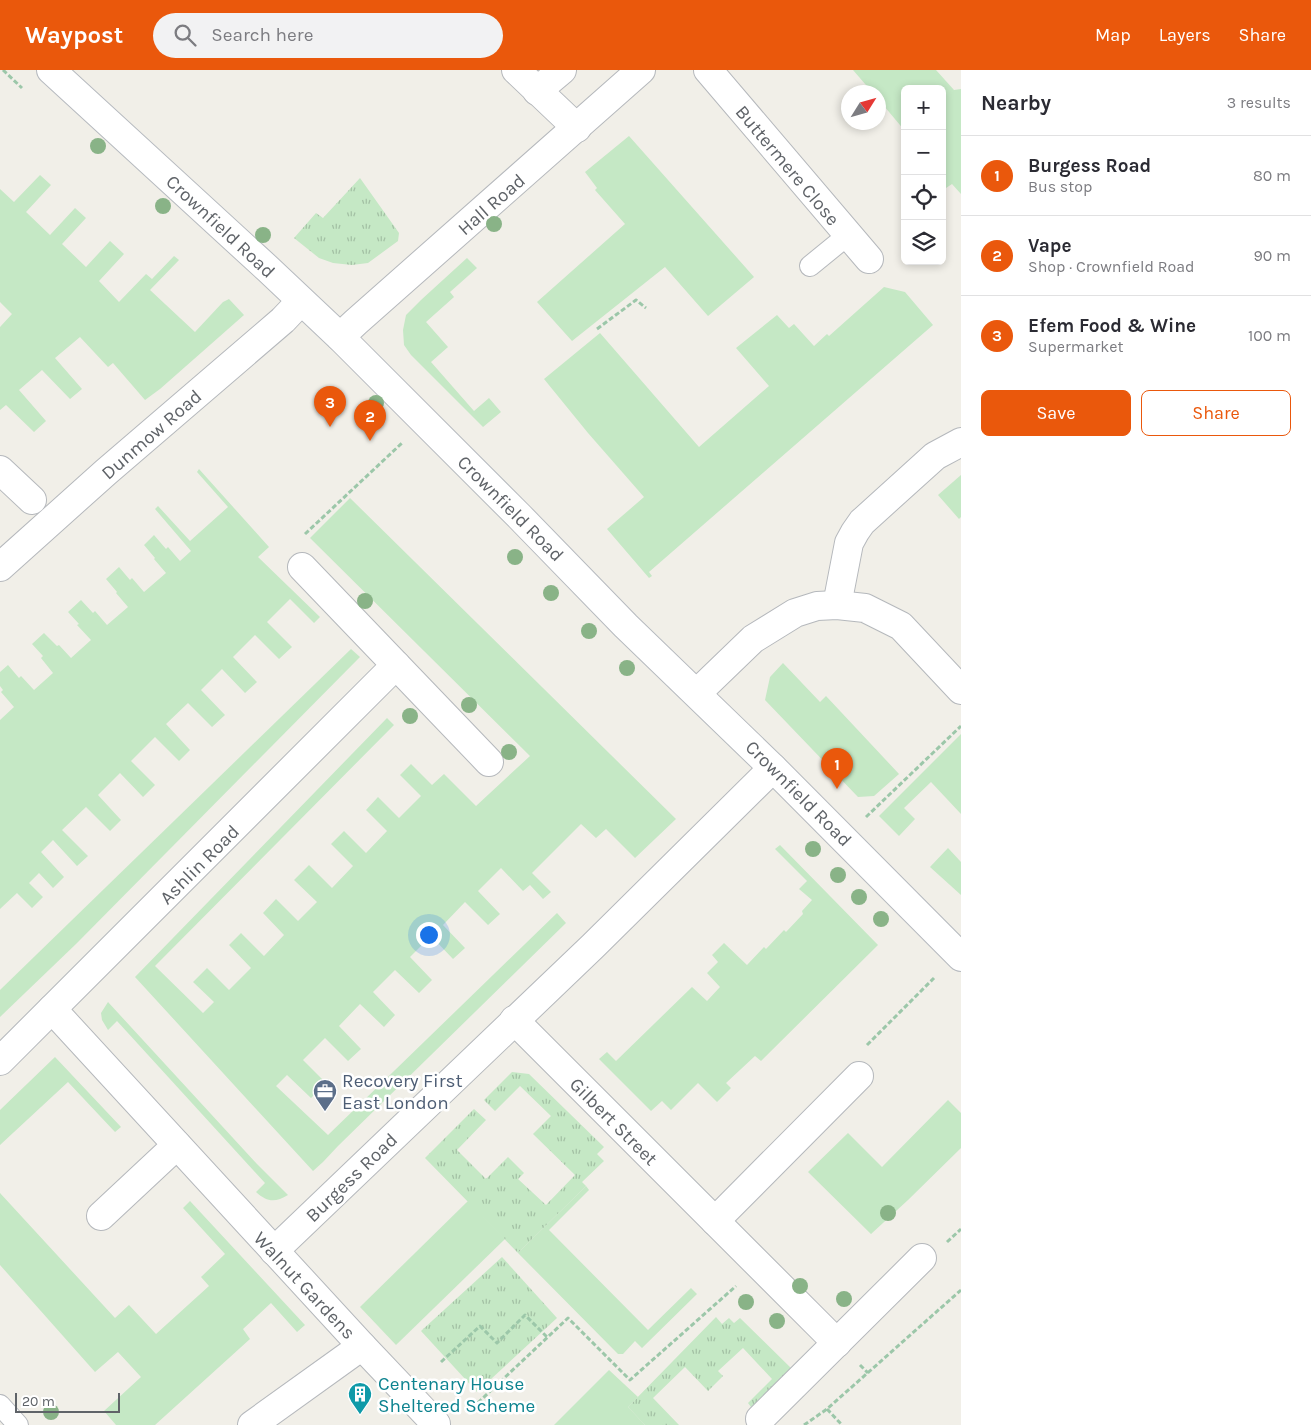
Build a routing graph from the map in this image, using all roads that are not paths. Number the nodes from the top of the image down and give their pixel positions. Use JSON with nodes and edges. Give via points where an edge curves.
{"nodes":[{"id":1,"x":51,"y":70,"type":"edge"},
{"id":2,"x":516,"y":70,"type":"edge"},
{"id":3,"x":562,"y":70,"type":"edge"},
{"id":4,"x":641,"y":70,"type":"edge"},
{"id":5,"x":708,"y":70,"type":"edge"},
{"id":6,"x":537,"y":91,"type":"junction"},
{"id":7,"x":577,"y":128,"type":"junction"},
{"id":8,"x":848,"y":235,"type":"junction"},
{"id":9,"x":869,"y":259,"type":"dead end"},
{"id":10,"x":810,"y":266,"type":"dead end"},
{"id":11,"x":301,"y":301,"type":"junction"},
{"id":12,"x":340,"y":338,"type":"junction"},
{"id":13,"x":961,"y":442,"type":"edge"},
{"id":14,"x":0,"y":470,"type":"edge"},
{"id":15,"x":32,"y":500,"type":"dead end"},
{"id":16,"x":302,"y":566,"type":"dead end"},
{"id":17,"x":0,"y":567,"type":"edge"},
{"id":18,"x":837,"y":605,"type":"junction"},
{"id":19,"x":396,"y":665,"type":"junction"},
{"id":20,"x":961,"y":690,"type":"edge"},
{"id":21,"x":697,"y":693,"type":"junction"},
{"id":22,"x":490,"y":762,"type":"dead end"},
{"id":23,"x":774,"y":768,"type":"junction"},
{"id":24,"x":961,"y":957,"type":"edge"},
{"id":25,"x":52,"y":1009,"type":"junction"},
{"id":26,"x":514,"y":1020,"type":"junction"},
{"id":27,"x":0,"y":1061,"type":"edge"},
{"id":28,"x":859,"y":1076,"type":"road end"},
{"id":29,"x":177,"y":1145,"type":"junction"},
{"id":30,"x":102,"y":1216,"type":"dead end"},
{"id":31,"x":715,"y":1221,"type":"junction"},
{"id":32,"x":274,"y":1251,"type":"junction"},
{"id":33,"x":922,"y":1258,"type":"dead end"},
{"id":34,"x":837,"y":1343,"type":"junction"},
{"id":35,"x":362,"y":1346,"type":"junction"},
{"id":36,"x":0,"y":1405,"type":"edge"},
{"id":37,"x":760,"y":1419,"type":"dead end"},
{"id":38,"x":436,"y":1424,"type":"dead end"},
{"id":39,"x":18,"y":1425,"type":"edge"},
{"id":40,"x":252,"y":1425,"type":"edge"}],
"edges":[{"from":1,"to":11,"type":"street","name":"Crownfield Road"},
{"from":2,"to":6,"type":"street"},
{"from":3,"to":6,"type":"street"},
{"from":4,"to":7,"type":"street","name":"Hall Road"},
{"from":5,"to":8,"type":"street","name":"Buttermere Close"},
{"from":6,"to":7,"type":"street"},
{"from":7,"to":12,"type":"street","name":"Hall Road"},
{"from":8,"to":9,"type":"street","name":"Buttermere Close"},
{"from":8,"to":10,"type":"lane"},
{"from":11,"to":12,"type":"street","name":"Crownfield Road"},
{"from":11,"to":17,"type":"street","name":"Dunmow Road"},
{"from":12,"to":21,"type":"street","name":"Crownfield Road","via":[[626,626]]},
{"from":13,"to":18,"type":"street","via":[[935,456],[862,522],[849,543]]},
{"from":14,"to":15,"type":"street"},
{"from":16,"to":19,"type":"street"},
{"from":18,"to":20,"type":"street","via":[[865,608],[901,626]]},
{"from":18,"to":21,"type":"street","via":[[817,606],[795,613],[753,639]]},
{"from":19,"to":22,"type":"street"},
{"from":19,"to":25,"type":"street","name":"Ashlin Road"},
{"from":21,"to":23,"type":"street","name":"Crownfield Road"},
{"from":23,"to":24,"type":"street","name":"Crownfield Road"},
{"from":23,"to":26,"type":"street","name":"Burgess Road"},
{"from":25,"to":27,"type":"street","name":"Ashlin Road"},
{"from":25,"to":29,"type":"street","name":"Walnut Gardens"},
{"from":26,"to":31,"type":"street","name":"Gilbert Street"},
{"from":26,"to":32,"type":"street","name":"Burgess Road"},
{"from":28,"to":31,"type":"street"},
{"from":29,"to":30,"type":"street"},
{"from":29,"to":32,"type":"street","name":"Walnut Gardens"},
{"from":31,"to":34,"type":"street","name":"Gilbert Street"},
{"from":32,"to":35,"type":"street","name":"Walnut Gardens"},
{"from":33,"to":34,"type":"street"},
{"from":34,"to":37,"type":"street"},
{"from":35,"to":38,"type":"street","name":"Walnut Gardens"},
{"from":35,"to":40,"type":"street"},
{"from":36,"to":39,"type":"lane"}]}
